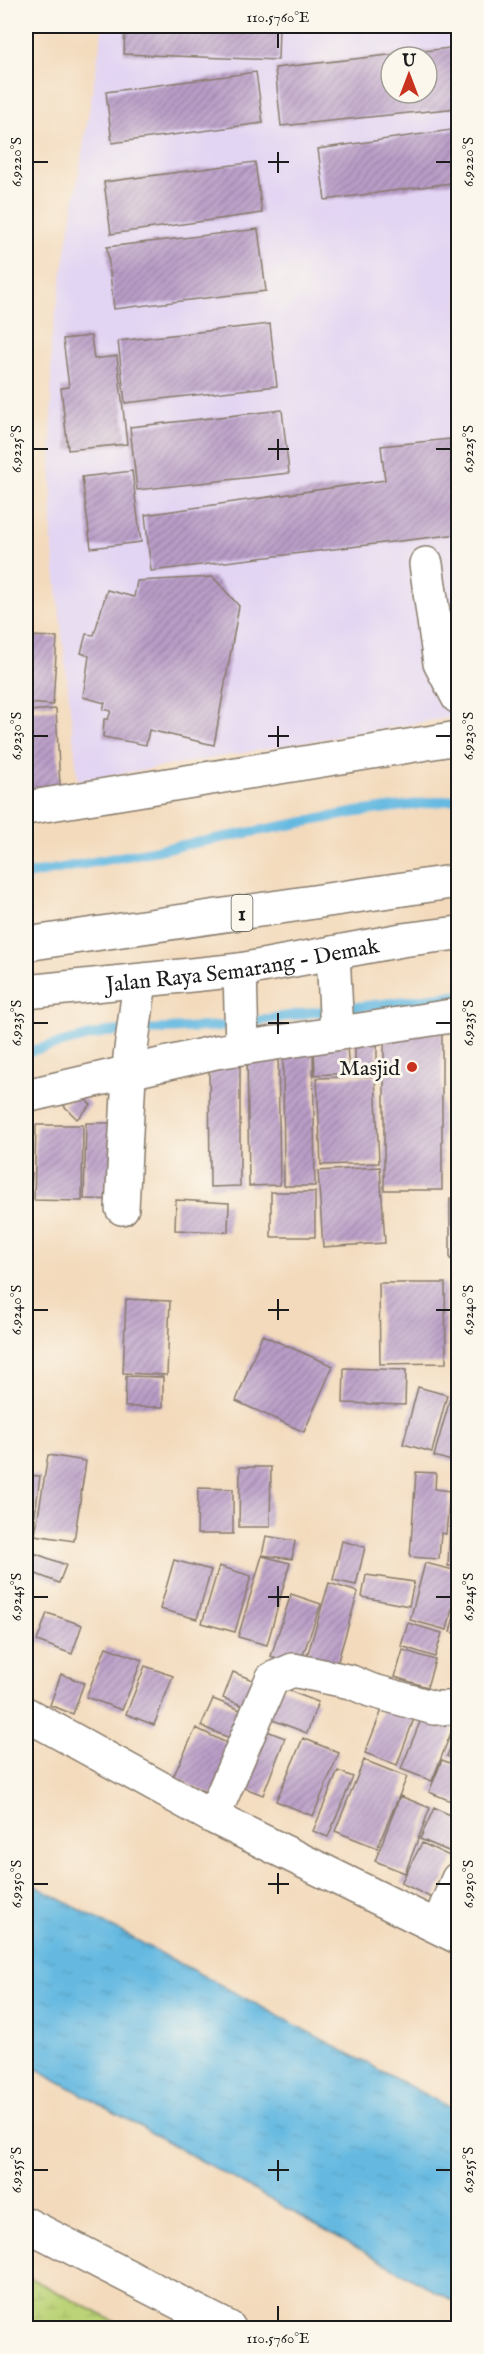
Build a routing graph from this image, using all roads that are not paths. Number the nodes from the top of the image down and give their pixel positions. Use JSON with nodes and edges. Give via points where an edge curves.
{"nodes":[{"id":1,"x":426,"y":564,"type":"dead end"},
{"id":2,"x":459,"y":697,"type":"edge"},
{"id":3,"x":459,"y":738,"type":"edge"},
{"id":4,"x":26,"y":808,"type":"edge"},
{"id":5,"x":459,"y":881,"type":"edge"},
{"id":6,"x":459,"y":933,"type":"edge"},
{"id":7,"x":26,"y":945,"type":"edge"},
{"id":8,"x":333,"y":953,"type":"junction"},
{"id":9,"x":240,"y":970,"type":"junction"},
{"id":10,"x":140,"y":981,"type":"junction"},
{"id":11,"x":26,"y":992,"type":"edge"},
{"id":12,"x":336,"y":1016,"type":"junction"},
{"id":13,"x":459,"y":1016,"type":"edge"},
{"id":14,"x":242,"y":1031,"type":"junction"},
{"id":15,"x":129,"y":1064,"type":"junction"},
{"id":16,"x":26,"y":1096,"type":"edge"},
{"id":17,"x":122,"y":1208,"type":"dead end"},
{"id":18,"x":459,"y":1708,"type":"edge"},
{"id":19,"x":26,"y":1714,"type":"edge"},
{"id":20,"x":213,"y":1817,"type":"junction"},
{"id":21,"x":459,"y":1879,"type":"edge"},
{"id":22,"x":448,"y":1931,"type":"edge"},
{"id":23,"x":26,"y":2224,"type":"edge"},
{"id":24,"x":229,"y":2328,"type":"edge"}],
"edges":[{"from":1,"to":2,"type":"main road","via":[[440,663]]},
{"from":3,"to":4,"type":"main road"},
{"from":5,"to":7,"type":"main road","number":"1"},
{"from":6,"to":8,"type":"main road","name":"Jalan Raya Semarang - Demak"},
{"from":8,"to":9,"type":"main road","name":"Jalan Raya Semarang - Demak"},
{"from":8,"to":12,"type":"main road"},
{"from":9,"to":10,"type":"main road","name":"Jalan Raya Semarang - Demak"},
{"from":9,"to":14,"type":"main road"},
{"from":10,"to":11,"type":"main road","name":"Jalan Raya Semarang - Demak"},
{"from":10,"to":15,"type":"main road"},
{"from":12,"to":13,"type":"main road"},
{"from":12,"to":14,"type":"main road"},
{"from":14,"to":15,"type":"main road"},
{"from":15,"to":16,"type":"main road"},
{"from":15,"to":17,"type":"main road"},
{"from":18,"to":20,"type":"main road","via":[[434,1708],[351,1682],[292,1670],[272,1679]]},
{"from":19,"to":20,"type":"main road"},
{"from":20,"to":22,"type":"main road"},
{"from":21,"to":22,"type":"main road"},
{"from":23,"to":24,"type":"main road"}]}
